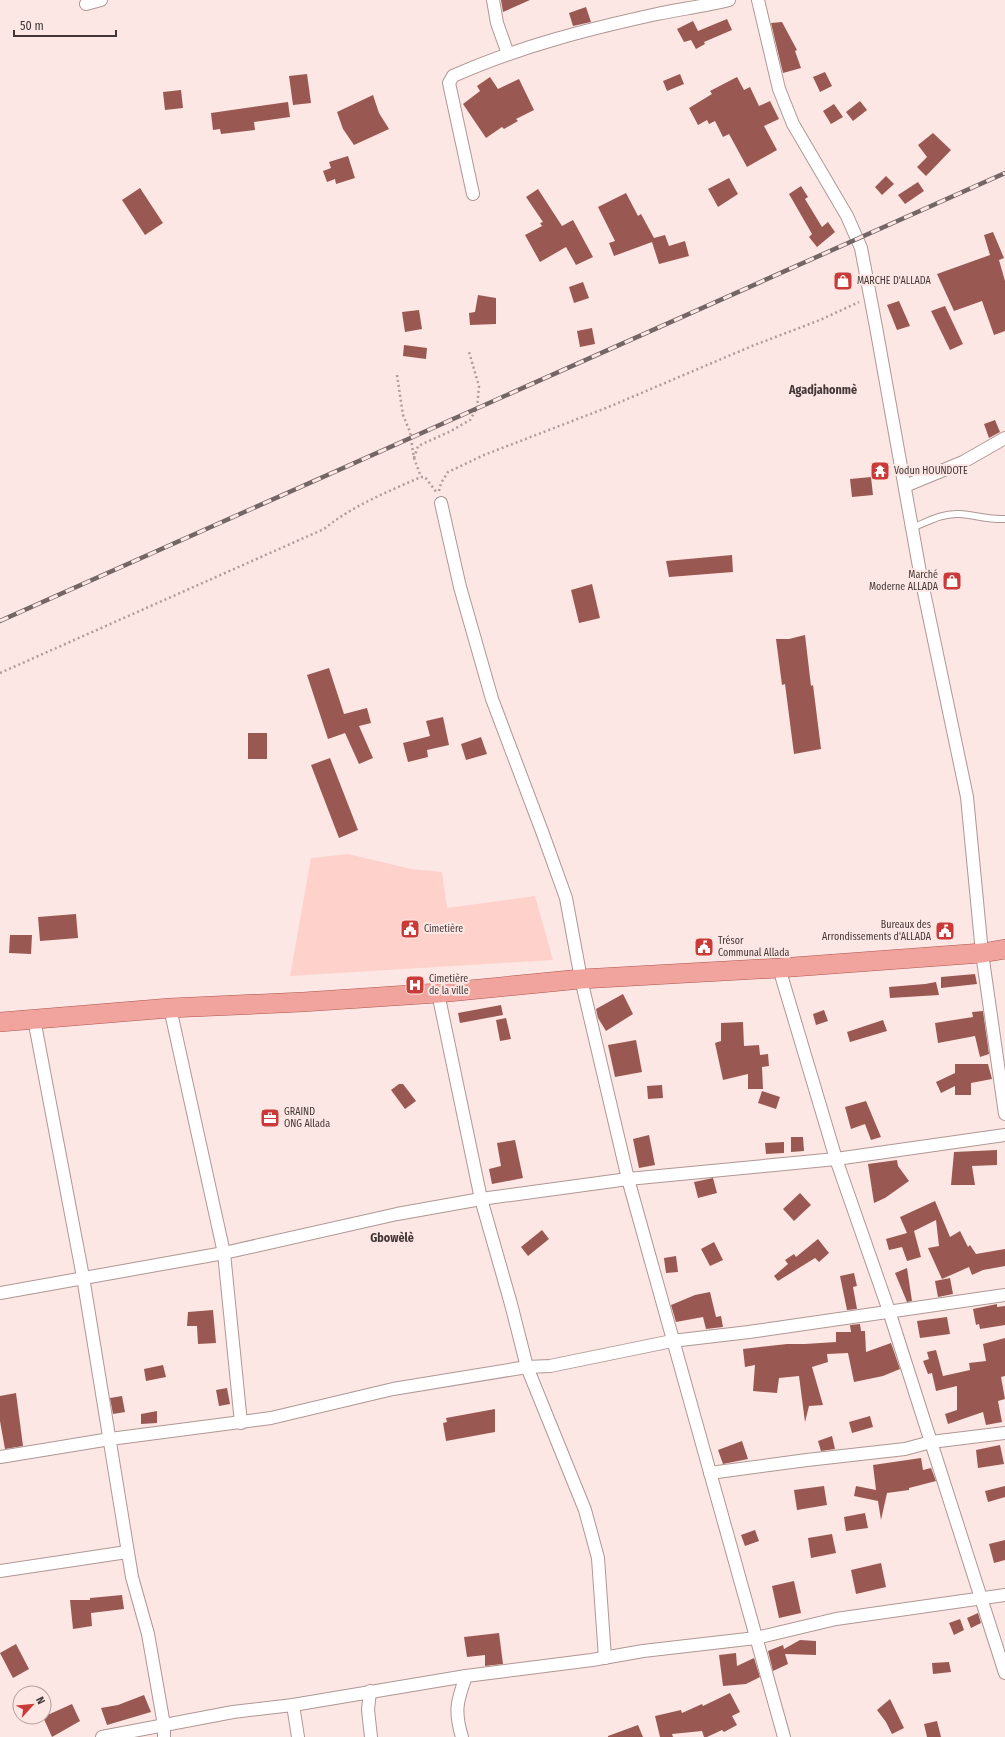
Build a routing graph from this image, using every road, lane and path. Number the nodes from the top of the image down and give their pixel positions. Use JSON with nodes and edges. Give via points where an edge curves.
{"nodes":[{"id":1,"x":101,"y":0,"type":"edge"},
{"id":2,"x":493,"y":0,"type":"edge"},
{"id":3,"x":729,"y":0,"type":"edge"},
{"id":4,"x":758,"y":0,"type":"edge"},
{"id":5,"x":86,"y":4,"type":"dead end"},
{"id":6,"x":508,"y":54,"type":"junction"},
{"id":7,"x":473,"y":194,"type":"dead end"},
{"id":8,"x":870,"y":297,"type":"junction"},
{"id":9,"x":469,"y":352,"type":"dead end"},
{"id":10,"x":397,"y":375,"type":"dead end"},
{"id":11,"x":1005,"y":438,"type":"edge"},
{"id":12,"x":414,"y":458,"type":"junction"},
{"id":13,"x":421,"y":477,"type":"junction"},
{"id":14,"x":905,"y":486,"type":"junction"},
{"id":15,"x":441,"y":503,"type":"dead end"},
{"id":16,"x":1005,"y":519,"type":"edge"},
{"id":17,"x":912,"y":528,"type":"junction"},
{"id":18,"x":0,"y":673,"type":"edge"},
{"id":19,"x":1005,"y":949,"type":"edge"},
{"id":20,"x":982,"y":953,"type":"junction"},
{"id":21,"x":779,"y":968,"type":"junction"},
{"id":22,"x":581,"y":979,"type":"junction"},
{"id":23,"x":438,"y":993,"type":"junction"},
{"id":24,"x":170,"y":1008,"type":"junction"},
{"id":25,"x":34,"y":1019,"type":"junction"},
{"id":26,"x":0,"y":1022,"type":"edge"},
{"id":27,"x":1005,"y":1114,"type":"edge"},
{"id":28,"x":1005,"y":1135,"type":"edge"},
{"id":29,"x":836,"y":1159,"type":"junction"},
{"id":30,"x":628,"y":1179,"type":"junction"},
{"id":31,"x":481,"y":1199,"type":"junction"},
{"id":32,"x":224,"y":1253,"type":"junction"},
{"id":33,"x":83,"y":1278,"type":"junction"},
{"id":34,"x":0,"y":1293,"type":"edge"},
{"id":35,"x":1005,"y":1295,"type":"edge"},
{"id":36,"x":889,"y":1311,"type":"junction"},
{"id":37,"x":672,"y":1341,"type":"junction"},
{"id":38,"x":526,"y":1367,"type":"junction"},
{"id":39,"x":241,"y":1423,"type":"junction"},
{"id":40,"x":1005,"y":1433,"type":"edge"},
{"id":41,"x":110,"y":1439,"type":"junction"},
{"id":42,"x":931,"y":1442,"type":"junction"},
{"id":43,"x":0,"y":1457,"type":"edge"},
{"id":44,"x":710,"y":1473,"type":"junction"},
{"id":45,"x":127,"y":1552,"type":"junction"},
{"id":46,"x":0,"y":1571,"type":"edge"},
{"id":47,"x":1005,"y":1595,"type":"edge"},
{"id":48,"x":981,"y":1600,"type":"junction"},
{"id":49,"x":756,"y":1638,"type":"junction"},
{"id":50,"x":605,"y":1658,"type":"junction"},
{"id":51,"x":1005,"y":1673,"type":"edge"},
{"id":52,"x":466,"y":1676,"type":"junction"},
{"id":53,"x":370,"y":1691,"type":"junction"},
{"id":54,"x":293,"y":1705,"type":"junction"},
{"id":55,"x":164,"y":1731,"type":"edge"},
{"id":56,"x":102,"y":1737,"type":"edge"},
{"id":57,"x":298,"y":1737,"type":"edge"},
{"id":58,"x":371,"y":1737,"type":"edge"},
{"id":59,"x":462,"y":1737,"type":"edge"},
{"id":60,"x":784,"y":1737,"type":"edge"}],
"edges":[{"from":1,"to":5,"type":"street"},
{"from":2,"to":6,"type":"street","via":[[497,23]]},
{"from":3,"to":6,"type":"street","via":[[610,25]]},
{"from":4,"to":8,"type":"street","via":[[779,89],[793,124],[847,216],[861,248]]},
{"from":6,"to":7,"type":"street","via":[[453,76],[449,83]]},
{"from":8,"to":13,"type":"path","via":[[606,408],[484,455],[448,472],[441,483],[438,495],[425,477]]},
{"from":8,"to":14,"type":"street"},
{"from":9,"to":12,"type":"path","via":[[479,386],[477,408],[470,420],[418,446]]},
{"from":10,"to":12,"type":"path","via":[[403,416],[410,432]]},
{"from":11,"to":14,"type":"street","via":[[963,462]]},
{"from":12,"to":13,"type":"path"},
{"from":13,"to":18,"type":"path","via":[[362,504],[338,517],[324,529]]},
{"from":14,"to":17,"type":"street"},
{"from":15,"to":22,"type":"street","via":[[460,587],[492,699],[566,898]]},
{"from":16,"to":17,"type":"lane","via":[[992,520],[958,514],[939,516]]},
{"from":17,"to":20,"type":"street","via":[[967,797]]},
{"from":19,"to":20,"type":"main road"},
{"from":20,"to":21,"type":"main road"},
{"from":20,"to":27,"type":"street"},
{"from":21,"to":22,"type":"main road"},
{"from":21,"to":29,"type":"street"},
{"from":22,"to":23,"type":"main road"},
{"from":22,"to":30,"type":"street"},
{"from":23,"to":24,"type":"main road"},
{"from":23,"to":31,"type":"street"},
{"from":24,"to":25,"type":"main road"},
{"from":24,"to":32,"type":"street"},
{"from":25,"to":26,"type":"main road"},
{"from":25,"to":33,"type":"street"},
{"from":28,"to":29,"type":"street"},
{"from":29,"to":30,"type":"street"},
{"from":29,"to":36,"type":"street"},
{"from":30,"to":31,"type":"street"},
{"from":30,"to":37,"type":"street"},
{"from":31,"to":32,"type":"street","via":[[397,1214]]},
{"from":31,"to":38,"type":"street"},
{"from":32,"to":33,"type":"street"},
{"from":32,"to":39,"type":"street"},
{"from":33,"to":34,"type":"street"},
{"from":33,"to":41,"type":"street"},
{"from":35,"to":36,"type":"street"},
{"from":36,"to":37,"type":"street"},
{"from":36,"to":42,"type":"street"},
{"from":37,"to":38,"type":"street","via":[[550,1366]]},
{"from":37,"to":44,"type":"street"},
{"from":38,"to":39,"type":"street","via":[[393,1389]]},
{"from":38,"to":50,"type":"street","via":[[589,1523],[598,1558]]},
{"from":39,"to":41,"type":"street"},
{"from":40,"to":42,"type":"street"},
{"from":41,"to":43,"type":"street"},
{"from":41,"to":45,"type":"street"},
{"from":42,"to":44,"type":"street","via":[[905,1449]]},
{"from":42,"to":48,"type":"street"},
{"from":44,"to":49,"type":"street"},
{"from":45,"to":46,"type":"street"},
{"from":45,"to":55,"type":"street","via":[[148,1634]]},
{"from":47,"to":48,"type":"street"},
{"from":48,"to":49,"type":"street","via":[[836,1618]]},
{"from":48,"to":51,"type":"street"},
{"from":49,"to":50,"type":"street"},
{"from":49,"to":60,"type":"street"},
{"from":50,"to":52,"type":"street"},
{"from":52,"to":53,"type":"street"},
{"from":52,"to":59,"type":"street","via":[[458,1698],[457,1711]]},
{"from":53,"to":54,"type":"street"},
{"from":53,"to":58,"type":"street","via":[[368,1710]]},
{"from":54,"to":55,"type":"street","via":[[233,1712]]},
{"from":54,"to":57,"type":"street"},
{"from":55,"to":56,"type":"street"}]}
